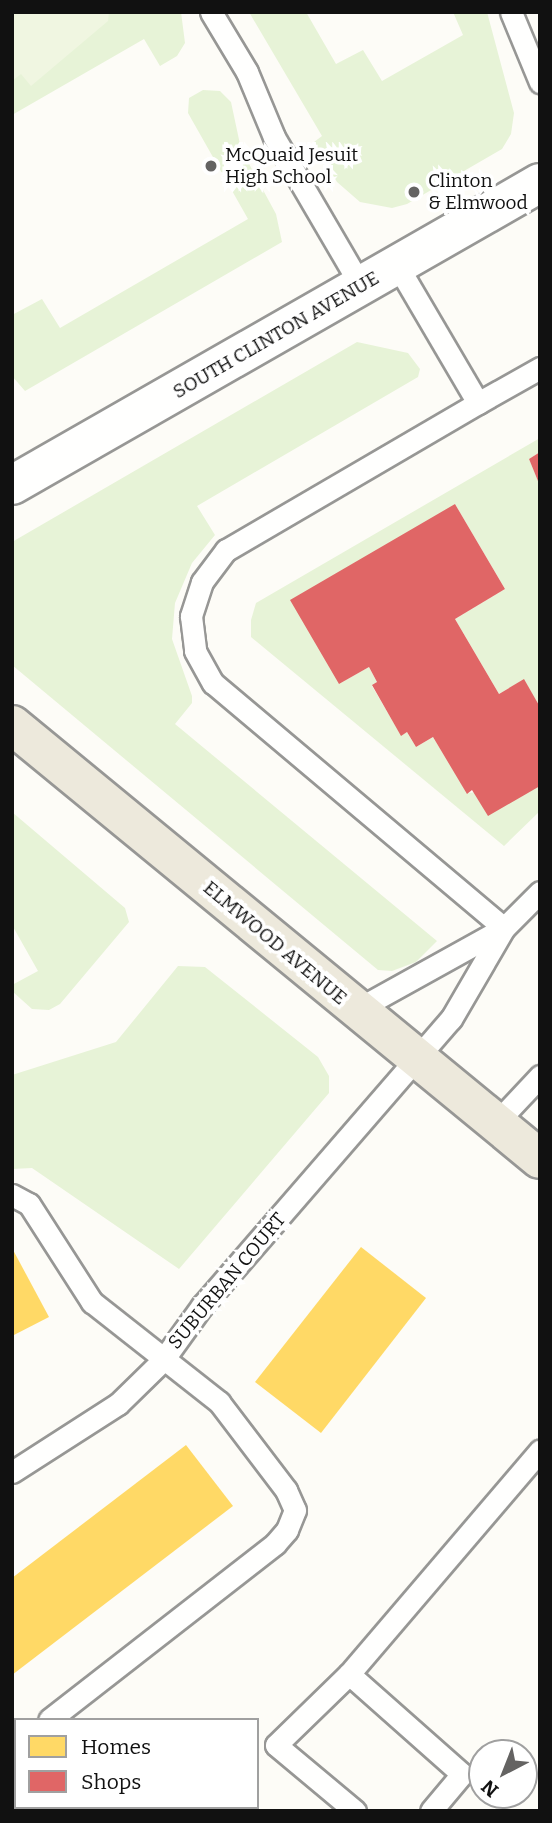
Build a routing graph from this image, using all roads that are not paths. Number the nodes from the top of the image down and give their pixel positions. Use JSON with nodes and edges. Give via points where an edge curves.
{"nodes":[{"id":1,"x":211,"y":12,"type":"edge"},
{"id":2,"x":510,"y":12,"type":"edge"},
{"id":3,"x":540,"y":82,"type":"edge"},
{"id":4,"x":540,"y":183,"type":"edge"},
{"id":5,"x":397,"y":265,"type":"junction"},
{"id":6,"x":361,"y":286,"type":"junction"},
{"id":7,"x":540,"y":368,"type":"edge"},
{"id":8,"x":478,"y":403,"type":"junction"},
{"id":9,"x":12,"y":485,"type":"edge"},
{"id":10,"x":12,"y":725,"type":"edge"},
{"id":11,"x":540,"y":892,"type":"edge"},
{"id":12,"x":504,"y":928,"type":"junction"},
{"id":13,"x":356,"y":1010,"type":"junction"},
{"id":14,"x":415,"y":1059,"type":"junction"},
{"id":15,"x":540,"y":1076,"type":"edge"},
{"id":16,"x":495,"y":1124,"type":"junction"},
{"id":17,"x":540,"y":1159,"type":"edge"},
{"id":18,"x":12,"y":1195,"type":"edge"},
{"id":19,"x":163,"y":1360,"type":"junction"},
{"id":20,"x":540,"y":1450,"type":"edge"},
{"id":21,"x":12,"y":1472,"type":"edge"},
{"id":22,"x":349,"y":1674,"type":"junction"},
{"id":23,"x":52,"y":1718,"type":"edge"},
{"id":24,"x":355,"y":1811,"type":"edge"},
{"id":25,"x":431,"y":1811,"type":"edge"}],
"edges":[{"from":1,"to":6,"type":"lane","via":[[247,72],[274,137]]},
{"from":2,"to":3,"type":"lane"},
{"from":4,"to":5,"type":"street","name":"SOUTH CLINTON AVENUE"},
{"from":5,"to":6,"type":"street","name":"SOUTH CLINTON AVENUE"},
{"from":5,"to":8,"type":"lane"},
{"from":6,"to":9,"type":"street","name":"SOUTH CLINTON AVENUE"},
{"from":7,"to":8,"type":"lane"},
{"from":8,"to":12,"type":"lane","via":[[226,550],[202,582],[191,616],[195,652],[213,683]]},
{"from":10,"to":13,"type":"main road","name":"ELMWOOD AVENUE"},
{"from":11,"to":12,"type":"lane"},
{"from":12,"to":13,"type":"lane"},
{"from":12,"to":14,"type":"lane","name":"SUBURBAN COURT","via":[[452,1019]]},
{"from":13,"to":14,"type":"main road","name":"ELMWOOD AVENUE"},
{"from":14,"to":16,"type":"main road","name":"ELMWOOD AVENUE"},
{"from":14,"to":19,"type":"lane","name":"SUBURBAN COURT","via":[[202,1307]]},
{"from":15,"to":16,"type":"lane"},
{"from":16,"to":17,"type":"main road","name":"ELMWOOD AVENUE"},
{"from":18,"to":19,"type":"lane","via":[[29,1204],[86,1296]]},
{"from":19,"to":21,"type":"lane","name":"SUBURBAN COURT","via":[[118,1404]]},
{"from":19,"to":23,"type":"lane","via":[[219,1402],[286,1490],[295,1510],[287,1531],[275,1544]]},
{"from":20,"to":22,"type":"lane"},
{"from":22,"to":24,"type":"lane","via":[[276,1745]]},
{"from":22,"to":25,"type":"lane","via":[[463,1774]]}]}
